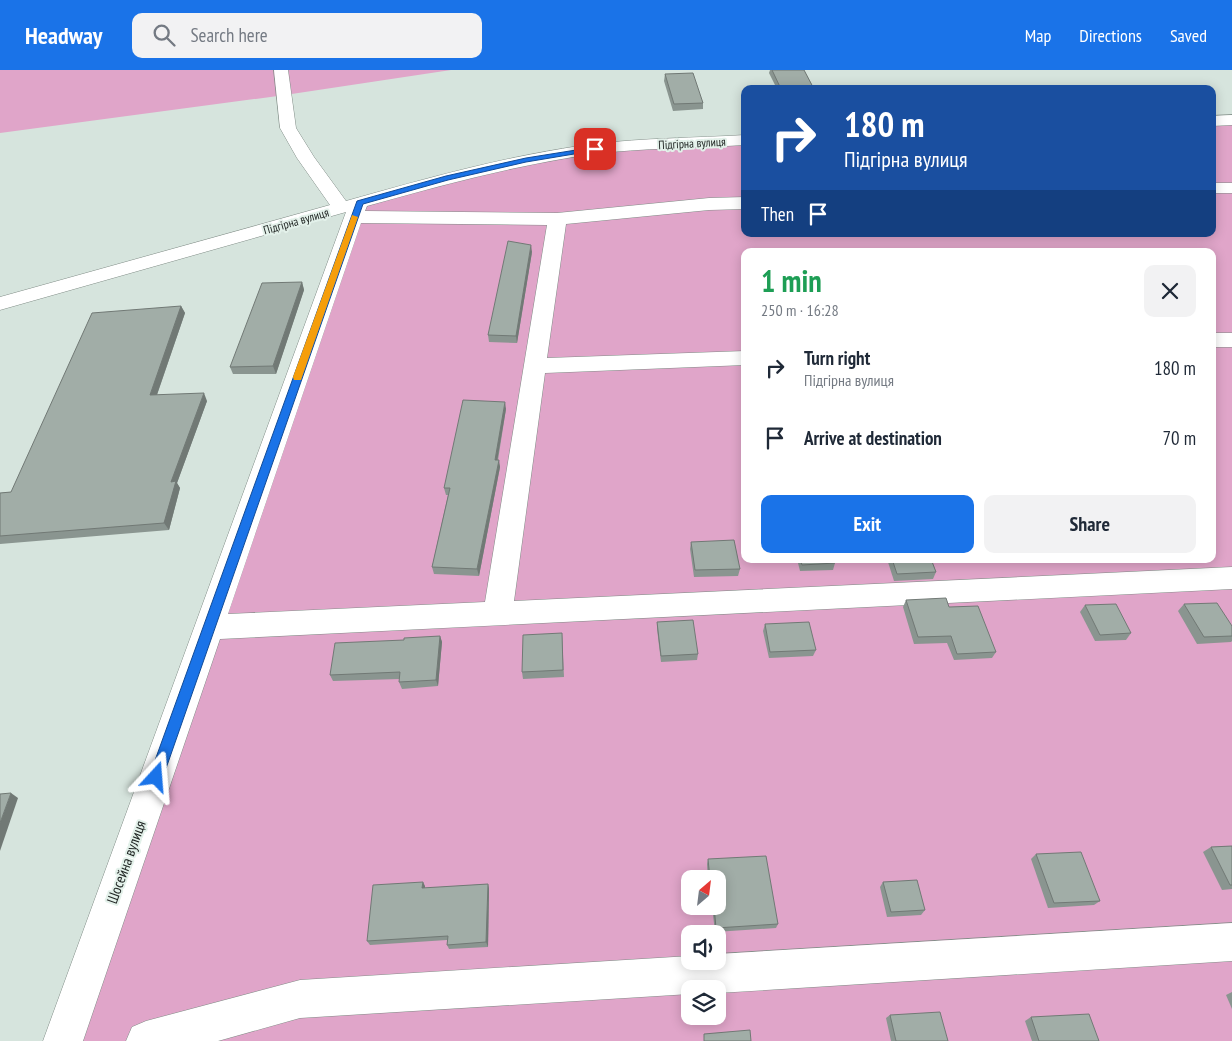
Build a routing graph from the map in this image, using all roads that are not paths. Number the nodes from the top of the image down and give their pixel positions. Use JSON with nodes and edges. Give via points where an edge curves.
{"nodes":[{"id":1,"x":281,"y":70,"type":"edge"},
{"id":2,"x":1232,"y":120,"type":"edge"},
{"id":3,"x":1216,"y":121,"type":"edge"},
{"id":4,"x":741,"y":140,"type":"edge"},
{"id":5,"x":1216,"y":188,"type":"edge"},
{"id":6,"x":1232,"y":188,"type":"edge"},
{"id":7,"x":741,"y":203,"type":"edge"},
{"id":8,"x":352,"y":209,"type":"junction"},
{"id":9,"x":557,"y":219,"type":"junction"},
{"id":10,"x":0,"y":304,"type":"edge"},
{"id":11,"x":1216,"y":340,"type":"edge"},
{"id":12,"x":1232,"y":340,"type":"edge"},
{"id":13,"x":741,"y":358,"type":"edge"},
{"id":14,"x":535,"y":366,"type":"junction"},
{"id":15,"x":1232,"y":578,"type":"edge"},
{"id":16,"x":498,"y":613,"type":"junction"},
{"id":17,"x":210,"y":627,"type":"junction"},
{"id":18,"x":1232,"y":942,"type":"edge"},
{"id":19,"x":62,"y":1041,"type":"edge"},
{"id":20,"x":146,"y":1041,"type":"edge"}],
"edges":[{"from":1,"to":8,"type":"street","via":[[288,128],[306,158]]},
{"from":2,"to":3,"type":"street"},
{"from":4,"to":8,"type":"street","name":"Підгірна вулиця","via":[[595,149],[526,160],[446,178]]},
{"from":5,"to":6,"type":"street"},
{"from":7,"to":9,"type":"street"},
{"from":8,"to":9,"type":"street"},
{"from":8,"to":10,"type":"street","name":"Підгірна вулиця"},
{"from":8,"to":17,"type":"street","name":"Шосейна вулиця"},
{"from":9,"to":14,"type":"street"},
{"from":11,"to":12,"type":"street"},
{"from":13,"to":14,"type":"street"},
{"from":14,"to":16,"type":"street"},
{"from":15,"to":16,"type":"street"},
{"from":16,"to":17,"type":"street"},
{"from":17,"to":19,"type":"street","name":"Шосейна вулиця"},
{"from":18,"to":20,"type":"street","via":[[300,999]]}]}
